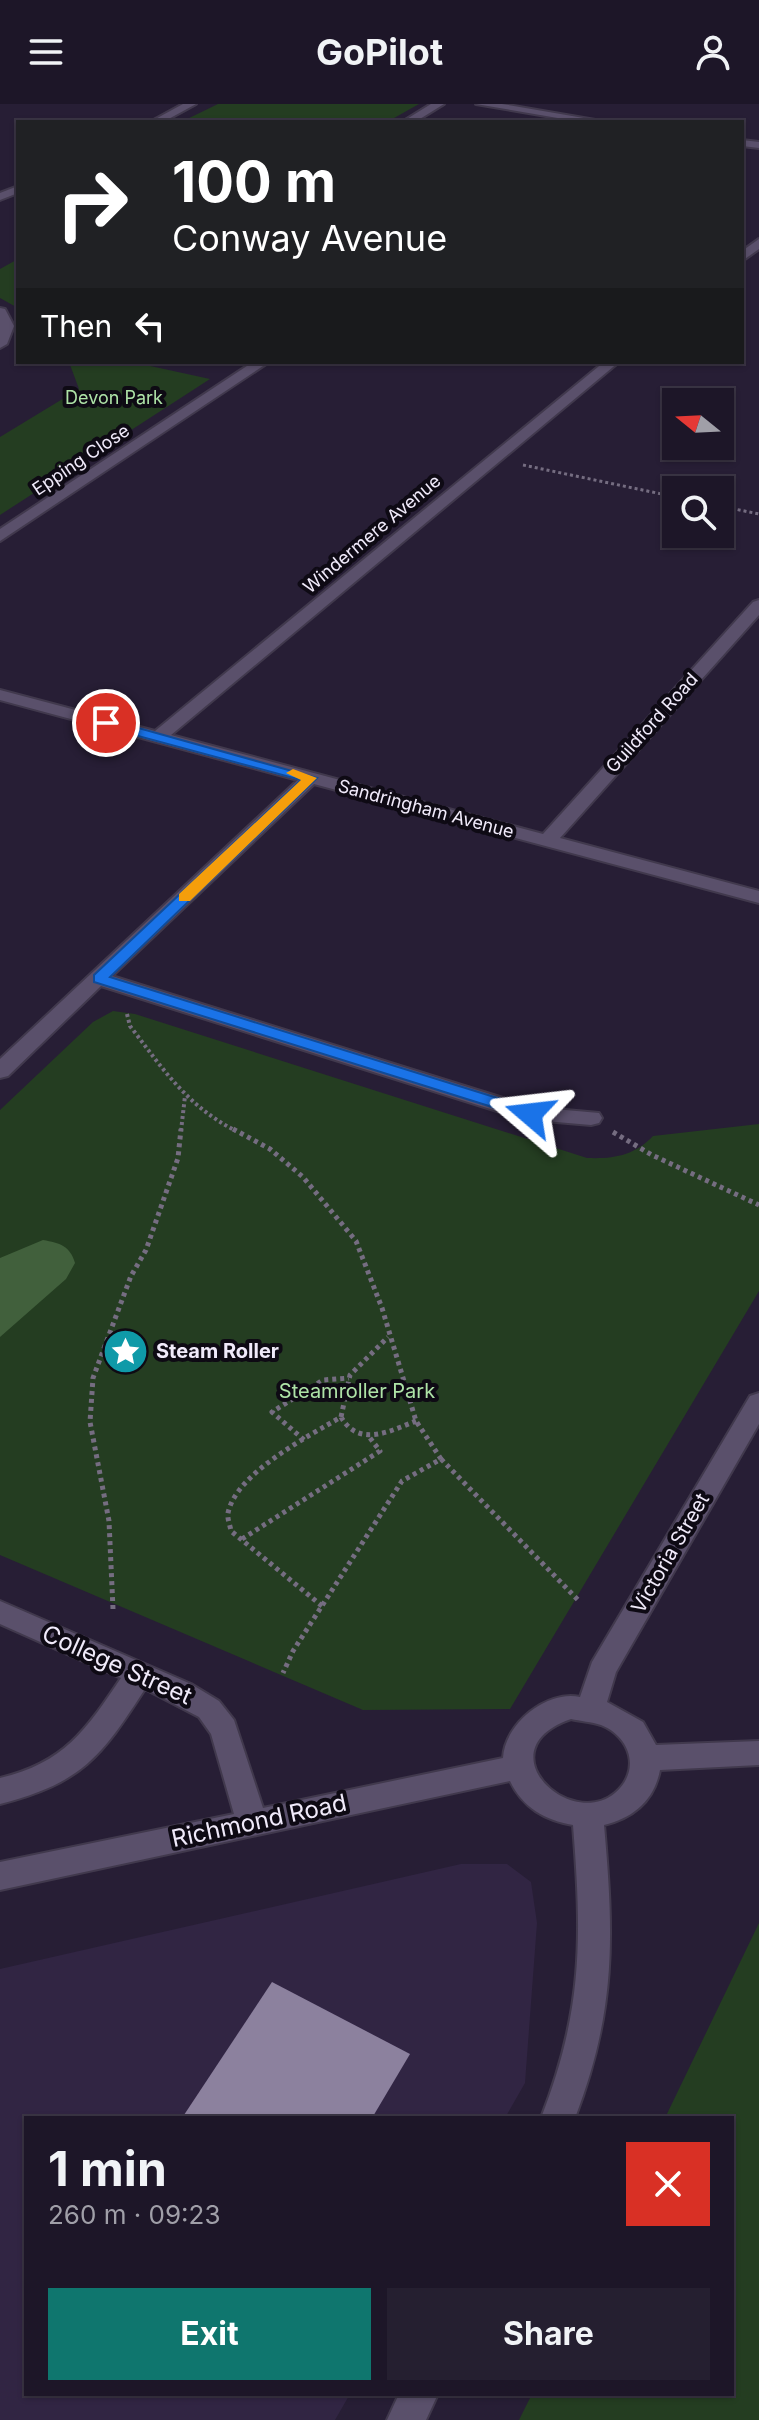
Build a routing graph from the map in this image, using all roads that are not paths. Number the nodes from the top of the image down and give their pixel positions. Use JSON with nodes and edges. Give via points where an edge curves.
{"nodes":[{"id":1,"x":191,"y":104,"type":"edge"},
{"id":2,"x":439,"y":104,"type":"edge"},
{"id":3,"x":481,"y":104,"type":"edge"},
{"id":4,"x":159,"y":120,"type":"edge"},
{"id":5,"x":411,"y":120,"type":"edge"},
{"id":6,"x":589,"y":120,"type":"edge"},
{"id":7,"x":0,"y":312,"type":"edge"},
{"id":8,"x":0,"y":344,"type":"edge"},
{"id":9,"x":259,"y":364,"type":"edge"},
{"id":10,"x":610,"y":364,"type":"edge"},
{"id":11,"x":0,"y":536,"type":"edge"},
{"id":12,"x":759,"y":605,"type":"edge"},
{"id":13,"x":0,"y":695,"type":"edge"},
{"id":14,"x":158,"y":737,"type":"junction"},
{"id":15,"x":310,"y":778,"type":"junction"},
{"id":16,"x":546,"y":842,"type":"junction"},
{"id":17,"x":759,"y":897,"type":"edge"},
{"id":18,"x":99,"y":979,"type":"junction"},
{"id":19,"x":0,"y":1071,"type":"edge"},
{"id":20,"x":591,"y":1118,"type":"road end"},
{"id":21,"x":759,"y":1402,"type":"edge"},
{"id":22,"x":0,"y":1612,"type":"edge"},
{"id":23,"x":139,"y":1674,"type":"junction"},
{"id":24,"x":591,"y":1708,"type":"junction"},
{"id":25,"x":759,"y":1753,"type":"edge"},
{"id":26,"x":647,"y":1758,"type":"junction"},
{"id":27,"x":519,"y":1767,"type":"junction"},
{"id":28,"x":0,"y":1791,"type":"edge"},
{"id":29,"x":588,"y":1815,"type":"junction"},
{"id":30,"x":252,"y":1822,"type":"junction"},
{"id":31,"x":0,"y":1876,"type":"edge"},
{"id":32,"x":559,"y":2116,"type":"edge"},
{"id":33,"x":418,"y":2396,"type":"edge"},
{"id":34,"x":406,"y":2420,"type":"edge"}],
"edges":[{"from":1,"to":4,"type":"street"},
{"from":2,"to":5,"type":"street"},
{"from":3,"to":6,"type":"street"},
{"from":7,"to":8,"type":"street","via":[[8,333]]},
{"from":9,"to":11,"type":"street","name":"Epping Close"},
{"from":10,"to":14,"type":"street","name":"Windermere Avenue"},
{"from":12,"to":16,"type":"street","name":"Guildford Road"},
{"from":13,"to":14,"type":"street","name":"Sandringham Avenue"},
{"from":14,"to":15,"type":"street","name":"Sandringham Avenue"},
{"from":15,"to":16,"type":"street","name":"Sandringham Avenue"},
{"from":15,"to":18,"type":"street"},
{"from":16,"to":17,"type":"street","name":"Sandringham Avenue"},
{"from":18,"to":19,"type":"street"},
{"from":18,"to":20,"type":"street","via":[[530,1114]]},
{"from":21,"to":24,"type":"street","name":"Victoria Street","via":[[614,1648]]},
{"from":22,"to":23,"type":"street","name":"College Street"},
{"from":23,"to":28,"type":"street","via":[[82,1754],[32,1785]]},
{"from":23,"to":30,"type":"street","name":"College Street","via":[[199,1701],[218,1718]]},
{"from":24,"to":26,"type":"street","via":[[629,1725]]},
{"from":24,"to":27,"type":"street","via":[[552,1711],[536,1721],[518,1750]]},
{"from":25,"to":26,"type":"street"},
{"from":26,"to":29,"type":"street","via":[[646,1775],[626,1803]]},
{"from":27,"to":29,"type":"street","via":[[536,1796],[569,1813]]},
{"from":27,"to":30,"type":"street","name":"Richmond Road"},
{"from":29,"to":32,"type":"street","via":[[596,1986],[584,2043]]},
{"from":30,"to":31,"type":"street","name":"Richmond Road"},
{"from":33,"to":34,"type":"street"}]}
